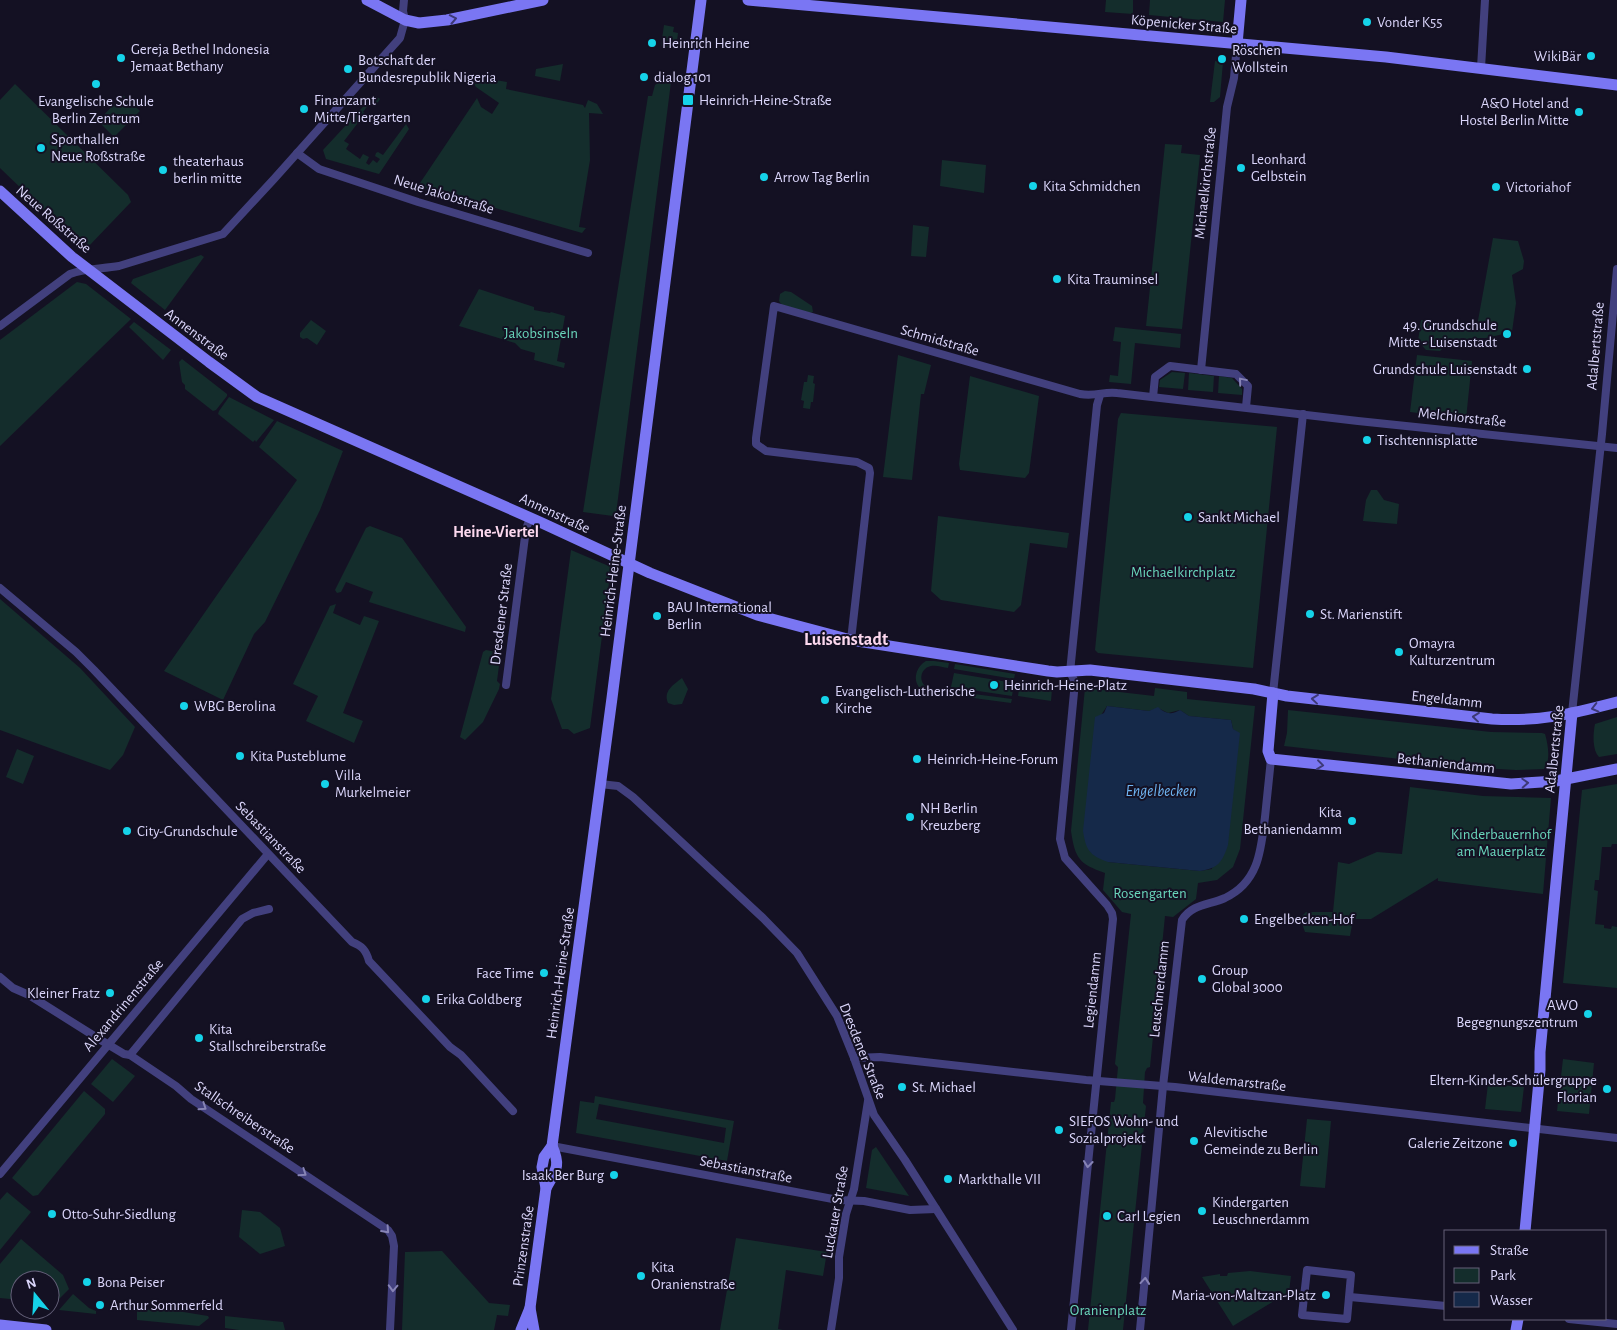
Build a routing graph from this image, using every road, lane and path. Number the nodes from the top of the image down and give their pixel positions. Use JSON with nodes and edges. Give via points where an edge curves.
{"nodes":[{"id":1,"x":367,"y":0,"type":"edge"},
{"id":2,"x":404,"y":0,"type":"edge"},
{"id":3,"x":542,"y":0,"type":"edge"},
{"id":4,"x":701,"y":0,"type":"edge"},
{"id":5,"x":748,"y":0,"type":"edge"},
{"id":6,"x":1241,"y":0,"type":"edge"},
{"id":7,"x":1485,"y":0,"type":"edge"},
{"id":8,"x":816,"y":3,"type":"edge"},
{"id":9,"x":405,"y":20,"type":"junction"},
{"id":10,"x":1237,"y":44,"type":"junction"},
{"id":11,"x":1480,"y":68,"type":"junction"},
{"id":12,"x":1617,"y":85,"type":"edge"},
{"id":13,"x":297,"y":153,"type":"junction"},
{"id":14,"x":0,"y":191,"type":"edge"},
{"id":15,"x":588,"y":253,"type":"dead end"},
{"id":16,"x":1617,"y":269,"type":"edge"},
{"id":17,"x":90,"y":270,"type":"junction"},
{"id":18,"x":0,"y":326,"type":"edge"},
{"id":19,"x":1201,"y":370,"type":"junction"},
{"id":20,"x":1100,"y":395,"type":"junction"},
{"id":21,"x":1153,"y":396,"type":"junction"},
{"id":22,"x":1246,"y":407,"type":"junction"},
{"id":23,"x":1303,"y":414,"type":"junction"},
{"id":24,"x":1601,"y":446,"type":"junction"},
{"id":25,"x":1617,"y":448,"type":"edge"},
{"id":26,"x":530,"y":518,"type":"junction"},
{"id":27,"x":629,"y":563,"type":"junction"},
{"id":28,"x":0,"y":588,"type":"edge"},
{"id":29,"x":851,"y":640,"type":"junction"},
{"id":30,"x":1070,"y":672,"type":"junction"},
{"id":31,"x":506,"y":684,"type":"dead end"},
{"id":32,"x":1273,"y":693,"type":"junction"},
{"id":33,"x":1617,"y":702,"type":"edge"},
{"id":34,"x":1572,"y":714,"type":"junction"},
{"id":35,"x":1271,"y":759,"type":"junction"},
{"id":36,"x":1617,"y":769,"type":"edge"},
{"id":37,"x":1566,"y":779,"type":"junction"},
{"id":38,"x":600,"y":784,"type":"junction"},
{"id":39,"x":268,"y":854,"type":"junction"},
{"id":40,"x":269,"y":909,"type":"dead end"},
{"id":41,"x":0,"y":977,"type":"edge"},
{"id":42,"x":108,"y":1044,"type":"junction"},
{"id":43,"x":130,"y":1055,"type":"junction"},
{"id":44,"x":854,"y":1058,"type":"junction"},
{"id":45,"x":1097,"y":1081,"type":"junction"},
{"id":46,"x":1163,"y":1086,"type":"junction"},
{"id":47,"x":868,"y":1098,"type":"junction"},
{"id":48,"x":513,"y":1111,"type":"dead end"},
{"id":49,"x":1534,"y":1129,"type":"junction"},
{"id":50,"x":1617,"y":1138,"type":"edge"},
{"id":51,"x":552,"y":1146,"type":"junction"},
{"id":52,"x":1,"y":1172,"type":"edge"},
{"id":53,"x":850,"y":1201,"type":"junction"},
{"id":54,"x":936,"y":1209,"type":"junction"},
{"id":55,"x":1525,"y":1230,"type":"edge"},
{"id":56,"x":1350,"y":1297,"type":"junction"},
{"id":57,"x":1444,"y":1306,"type":"edge"},
{"id":58,"x":530,"y":1308,"type":"junction"},
{"id":59,"x":1579,"y":1320,"type":"edge"},
{"id":60,"x":1617,"y":1324,"type":"edge"},
{"id":61,"x":0,"y":1325,"type":"edge"},
{"id":62,"x":46,"y":1330,"type":"edge"},
{"id":63,"x":390,"y":1330,"type":"edge"},
{"id":64,"x":521,"y":1330,"type":"edge"},
{"id":65,"x":534,"y":1330,"type":"edge"},
{"id":66,"x":831,"y":1330,"type":"edge"},
{"id":67,"x":1013,"y":1330,"type":"edge"},
{"id":68,"x":1071,"y":1330,"type":"edge"},
{"id":69,"x":1140,"y":1330,"type":"edge"}],
"edges":[{"from":1,"to":9,"type":"street"},
{"from":2,"to":9,"type":"street"},
{"from":9,"to":3,"type":"street","one_way":true,"via":[[428,23]]},
{"from":4,"to":27,"type":"street","name":"Heinrich-Heine-Straße"},
{"from":5,"to":8,"type":"street","name":"Köpenicker Straße"},
{"from":6,"to":10,"type":"street","name":"Michaelkirchstraße"},
{"from":7,"to":11,"type":"street"},
{"from":8,"to":10,"type":"street","name":"Köpenicker Straße"},
{"from":9,"to":13,"type":"street","via":[[400,38]]},
{"from":10,"to":11,"type":"street","name":"Köpenicker Straße"},
{"from":10,"to":19,"type":"street","name":"Michaelkirchstraße","via":[[1227,107]]},
{"from":11,"to":12,"type":"street","name":"Köpenicker Straße"},
{"from":13,"to":15,"type":"street","name":"Neue Jakobstraße","via":[[319,169]]},
{"from":13,"to":17,"type":"street","via":[[223,234],[127,264]]},
{"from":14,"to":17,"type":"street","name":"Neue Roßstraße","via":[[64,251]]},
{"from":16,"to":24,"type":"street","name":"Adalbertstraße"},
{"from":17,"to":18,"type":"street","via":[[66,276]]},
{"from":17,"to":26,"type":"street","name":"Annenstraße","via":[[257,397]]},
{"from":19,"to":21,"type":"street","via":[[1170,366],[1155,377]]},
{"from":22,"to":19,"type":"street","one_way":true,"via":[[1248,386],[1236,374]]},
{"from":20,"to":21,"type":"street","via":[[1111,392]]},
{"from":20,"to":29,"type":"street","name":"Schmidstraße","via":[[1064,390],[774,306],[756,444],[766,451],[857,462],[869,468]]},
{"from":20,"to":30,"type":"street","via":[[1096,405]]},
{"from":21,"to":22,"type":"street"},
{"from":22,"to":23,"type":"street"},
{"from":23,"to":24,"type":"street","name":"Melchiorstraße"},
{"from":23,"to":32,"type":"street"},
{"from":24,"to":25,"type":"street","name":"Melchiorstraße"},
{"from":24,"to":34,"type":"street","name":"Adalbertstraße"},
{"from":26,"to":27,"type":"street","name":"Annenstraße"},
{"from":26,"to":31,"type":"street","name":"Dresdener Straße"},
{"from":27,"to":29,"type":"street","name":"Annenstraße","via":[[757,615]]},
{"from":27,"to":38,"type":"street","name":"Heinrich-Heine-Straße"},
{"from":28,"to":39,"type":"street","name":"Sebastianstraße","via":[[81,656]]},
{"from":29,"to":30,"type":"street","via":[[1032,669]]},
{"from":30,"to":32,"type":"street","via":[[1090,670]]},
{"from":30,"to":45,"type":"street","name":"Legiendamm","via":[[1075,685],[1060,829],[1062,848],[1066,858],[1107,905],[1113,919]]},
{"from":34,"to":32,"type":"street","name":"Engeldamm","one_way":true,"via":[[1508,720]]},
{"from":32,"to":35,"type":"street","name":"Leuschnerdamm","via":[[1268,751]]},
{"from":33,"to":34,"type":"street","name":"Engeldamm","one_way":true},
{"from":34,"to":37,"type":"street","name":"Adalbertstraße"},
{"from":35,"to":37,"type":"street","name":"Bethaniendamm","one_way":true,"via":[[1497,784]]},
{"from":35,"to":46,"type":"street","name":"Leuschnerdamm","via":[[1262,846],[1254,870],[1245,883],[1225,898],[1195,908],[1182,920]]},
{"from":36,"to":37,"type":"street","name":"Bethaniendamm"},
{"from":37,"to":49,"type":"street","name":"Adalbertstraße"},
{"from":38,"to":44,"type":"street","name":"Dresdener Straße","via":[[618,786],[633,797],[787,942],[837,1016]]},
{"from":38,"to":51,"type":"street","name":"Heinrich-Heine-Straße"},
{"from":39,"to":42,"type":"street","name":"Alexandrinenstraße"},
{"from":39,"to":48,"type":"street","name":"Sebastianstraße","via":[[352,942],[367,952],[369,961]]},
{"from":40,"to":43,"type":"street","via":[[242,919]]},
{"from":41,"to":42,"type":"street","name":"Stallschreiberstraße"},
{"from":42,"to":43,"type":"street","name":"Stallschreiberstraße"},
{"from":42,"to":52,"type":"street","name":"Alexandrinenstraße"},
{"from":43,"to":63,"type":"street","name":"Stallschreiberstraße","one_way":true,"via":[[388,1230],[394,1246]]},
{"from":44,"to":45,"type":"street","name":"Waldemarstraße","via":[[880,1057]]},
{"from":44,"to":47,"type":"street","name":"Dresdener Straße"},
{"from":45,"to":46,"type":"street","name":"Waldemarstraße"},
{"from":45,"to":68,"type":"street","name":"Legiendamm","one_way":true},
{"from":46,"to":49,"type":"street","name":"Waldemarstraße"},
{"from":69,"to":46,"type":"street","name":"Leuschnerdamm","one_way":true},
{"from":47,"to":53,"type":"street","name":"Luckauer Straße"},
{"from":47,"to":54,"type":"street","name":"Dresdener Straße","via":[[874,1115]]},
{"from":49,"to":50,"type":"street","name":"Waldemarstraße"},
{"from":49,"to":55,"type":"street","name":"Adalbertstraße"},
{"from":51,"to":53,"type":"street","name":"Sebastianstraße"},
{"from":51,"to":58,"type":"street","name":"Prinzenstraße","via":[[558,1159],[546,1188]]},
{"from":53,"to":54,"type":"street","name":"Sebastianstraße","via":[[910,1210]]},
{"from":53,"to":66,"type":"street","name":"Luckauer Straße","via":[[839,1257]]},
{"from":54,"to":67,"type":"street","name":"Dresdener Straße"},
{"from":56,"to":56,"type":"street","via":[[1351,1275],[1307,1270],[1302,1315],[1347,1319]]},
{"from":56,"to":57,"type":"street"},
{"from":58,"to":64,"type":"street","name":"Prinzenstraße"},
{"from":58,"to":65,"type":"street","name":"Prinzenstraße"},
{"from":59,"to":60,"type":"street"},
{"from":61,"to":62,"type":"street"}]}
